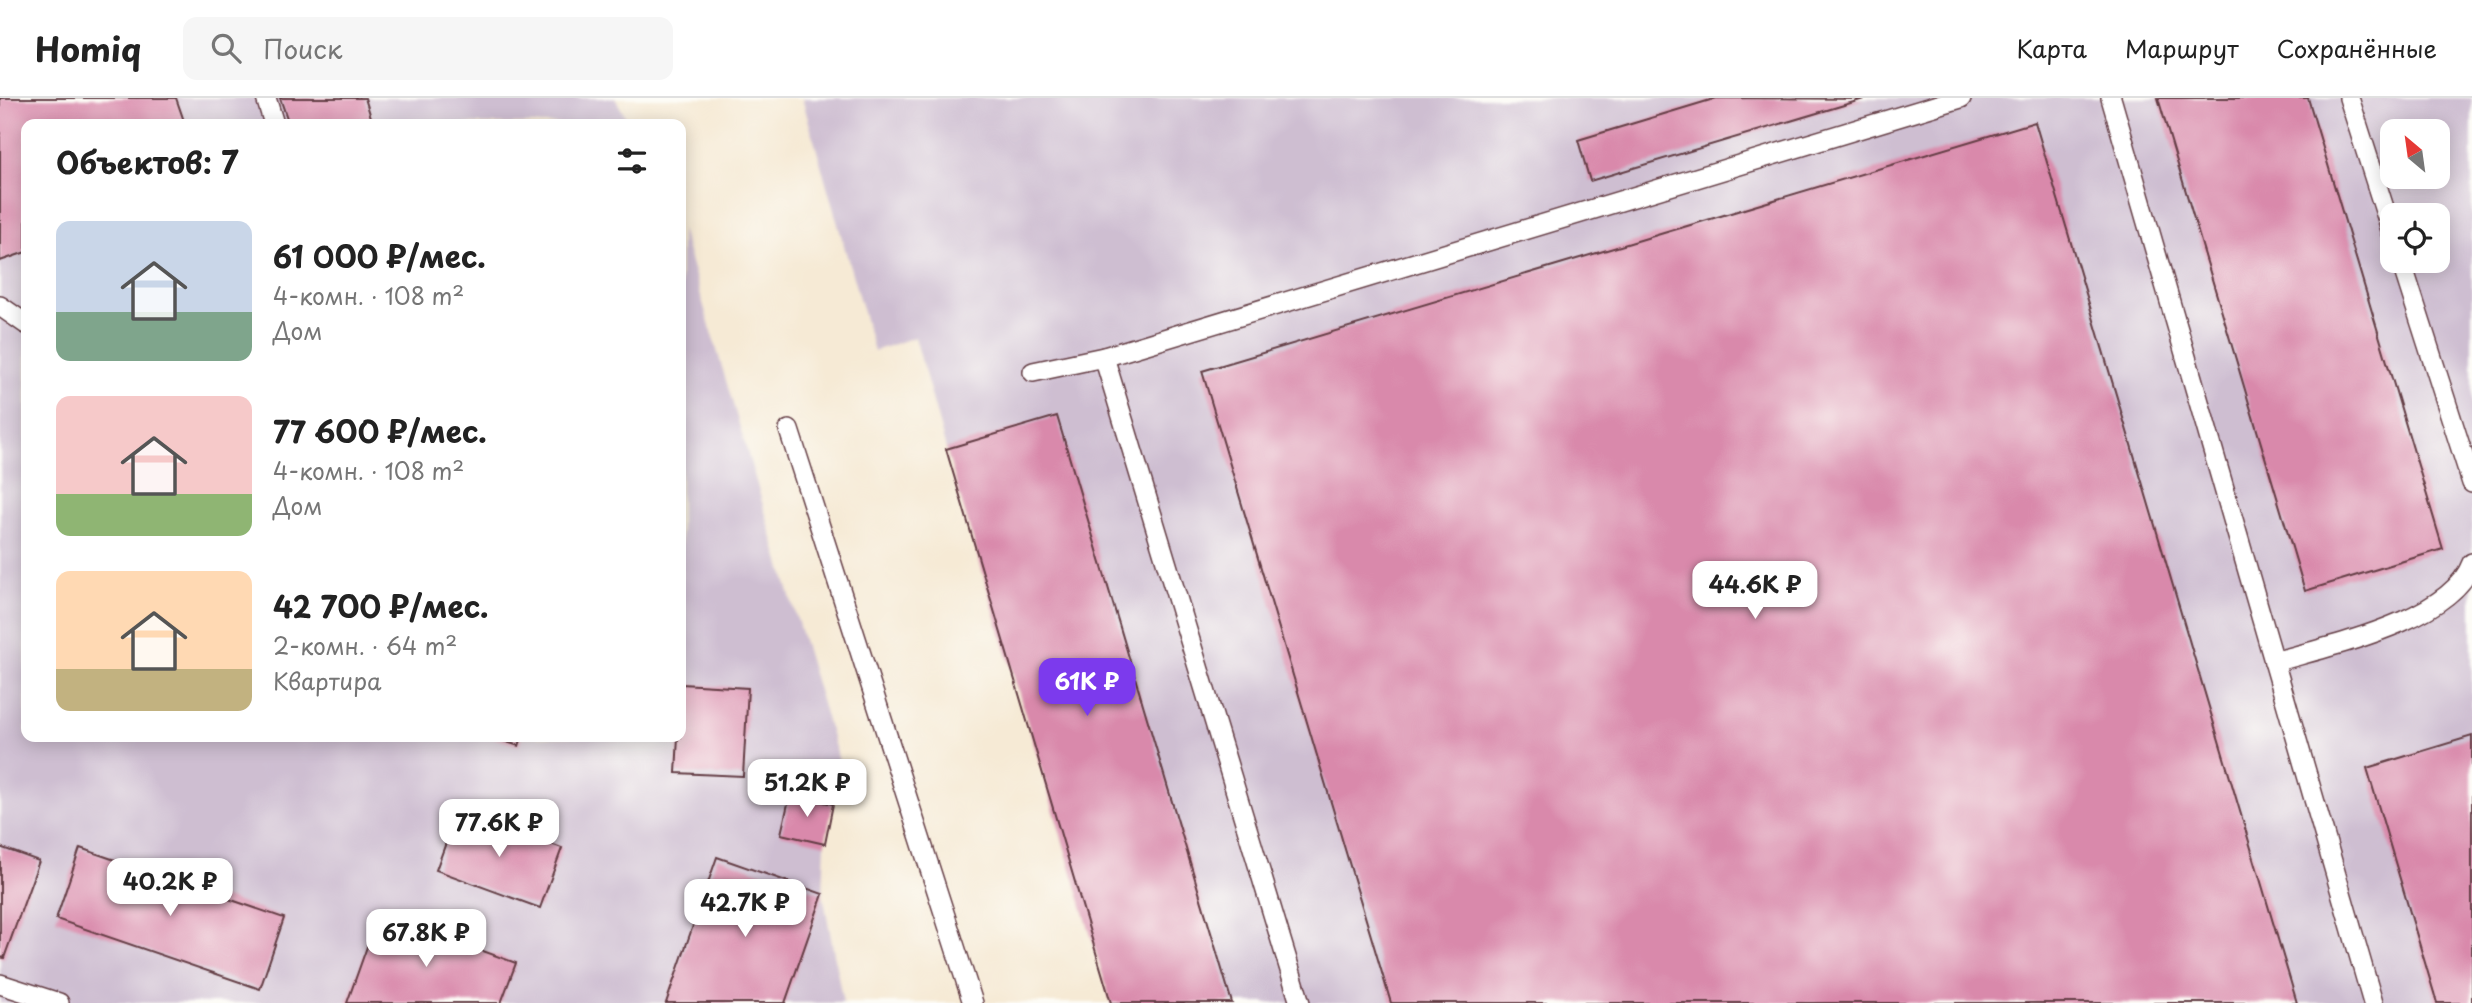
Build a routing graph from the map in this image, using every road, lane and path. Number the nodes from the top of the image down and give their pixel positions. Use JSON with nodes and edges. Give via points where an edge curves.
{"nodes":[{"id":1,"x":266,"y":98,"type":"edge"},
{"id":2,"x":1961,"y":98,"type":"edge"},
{"id":3,"x":2111,"y":98,"type":"edge"},
{"id":4,"x":2349,"y":98,"type":"edge"},
{"id":5,"x":272,"y":119,"type":"edge"},
{"id":6,"x":2382,"y":203,"type":"edge"},
{"id":7,"x":2405,"y":273,"type":"edge"},
{"id":8,"x":0,"y":306,"type":"edge"},
{"id":9,"x":21,"y":321,"type":"edge"},
{"id":10,"x":1104,"y":357,"type":"junction"},
{"id":11,"x":1033,"y":372,"type":"dead end"},
{"id":12,"x":789,"y":430,"type":"dead end"},
{"id":13,"x":2472,"y":482,"type":"edge"},
{"id":14,"x":2472,"y":563,"type":"edge"},
{"id":15,"x":2274,"y":662,"type":"junction"},
{"id":16,"x":0,"y":984,"type":"edge"},
{"id":17,"x":59,"y":1003,"type":"edge"},
{"id":18,"x":973,"y":1003,"type":"edge"},
{"id":19,"x":1300,"y":1003,"type":"edge"},
{"id":20,"x":2373,"y":1003,"type":"edge"}],
"edges":[{"from":1,"to":5,"type":"lane"},
{"from":2,"to":10,"type":"lane"},
{"from":3,"to":15,"type":"lane"},
{"from":4,"to":6,"type":"lane"},
{"from":7,"to":13,"type":"lane"},
{"from":8,"to":9,"type":"lane"},
{"from":10,"to":11,"type":"lane"},
{"from":10,"to":19,"type":"lane"},
{"from":12,"to":18,"type":"lane"},
{"from":14,"to":15,"type":"lane","via":[[2468,575],[2435,606],[2380,630]]},
{"from":15,"to":20,"type":"lane"},
{"from":16,"to":17,"type":"lane"}]}
